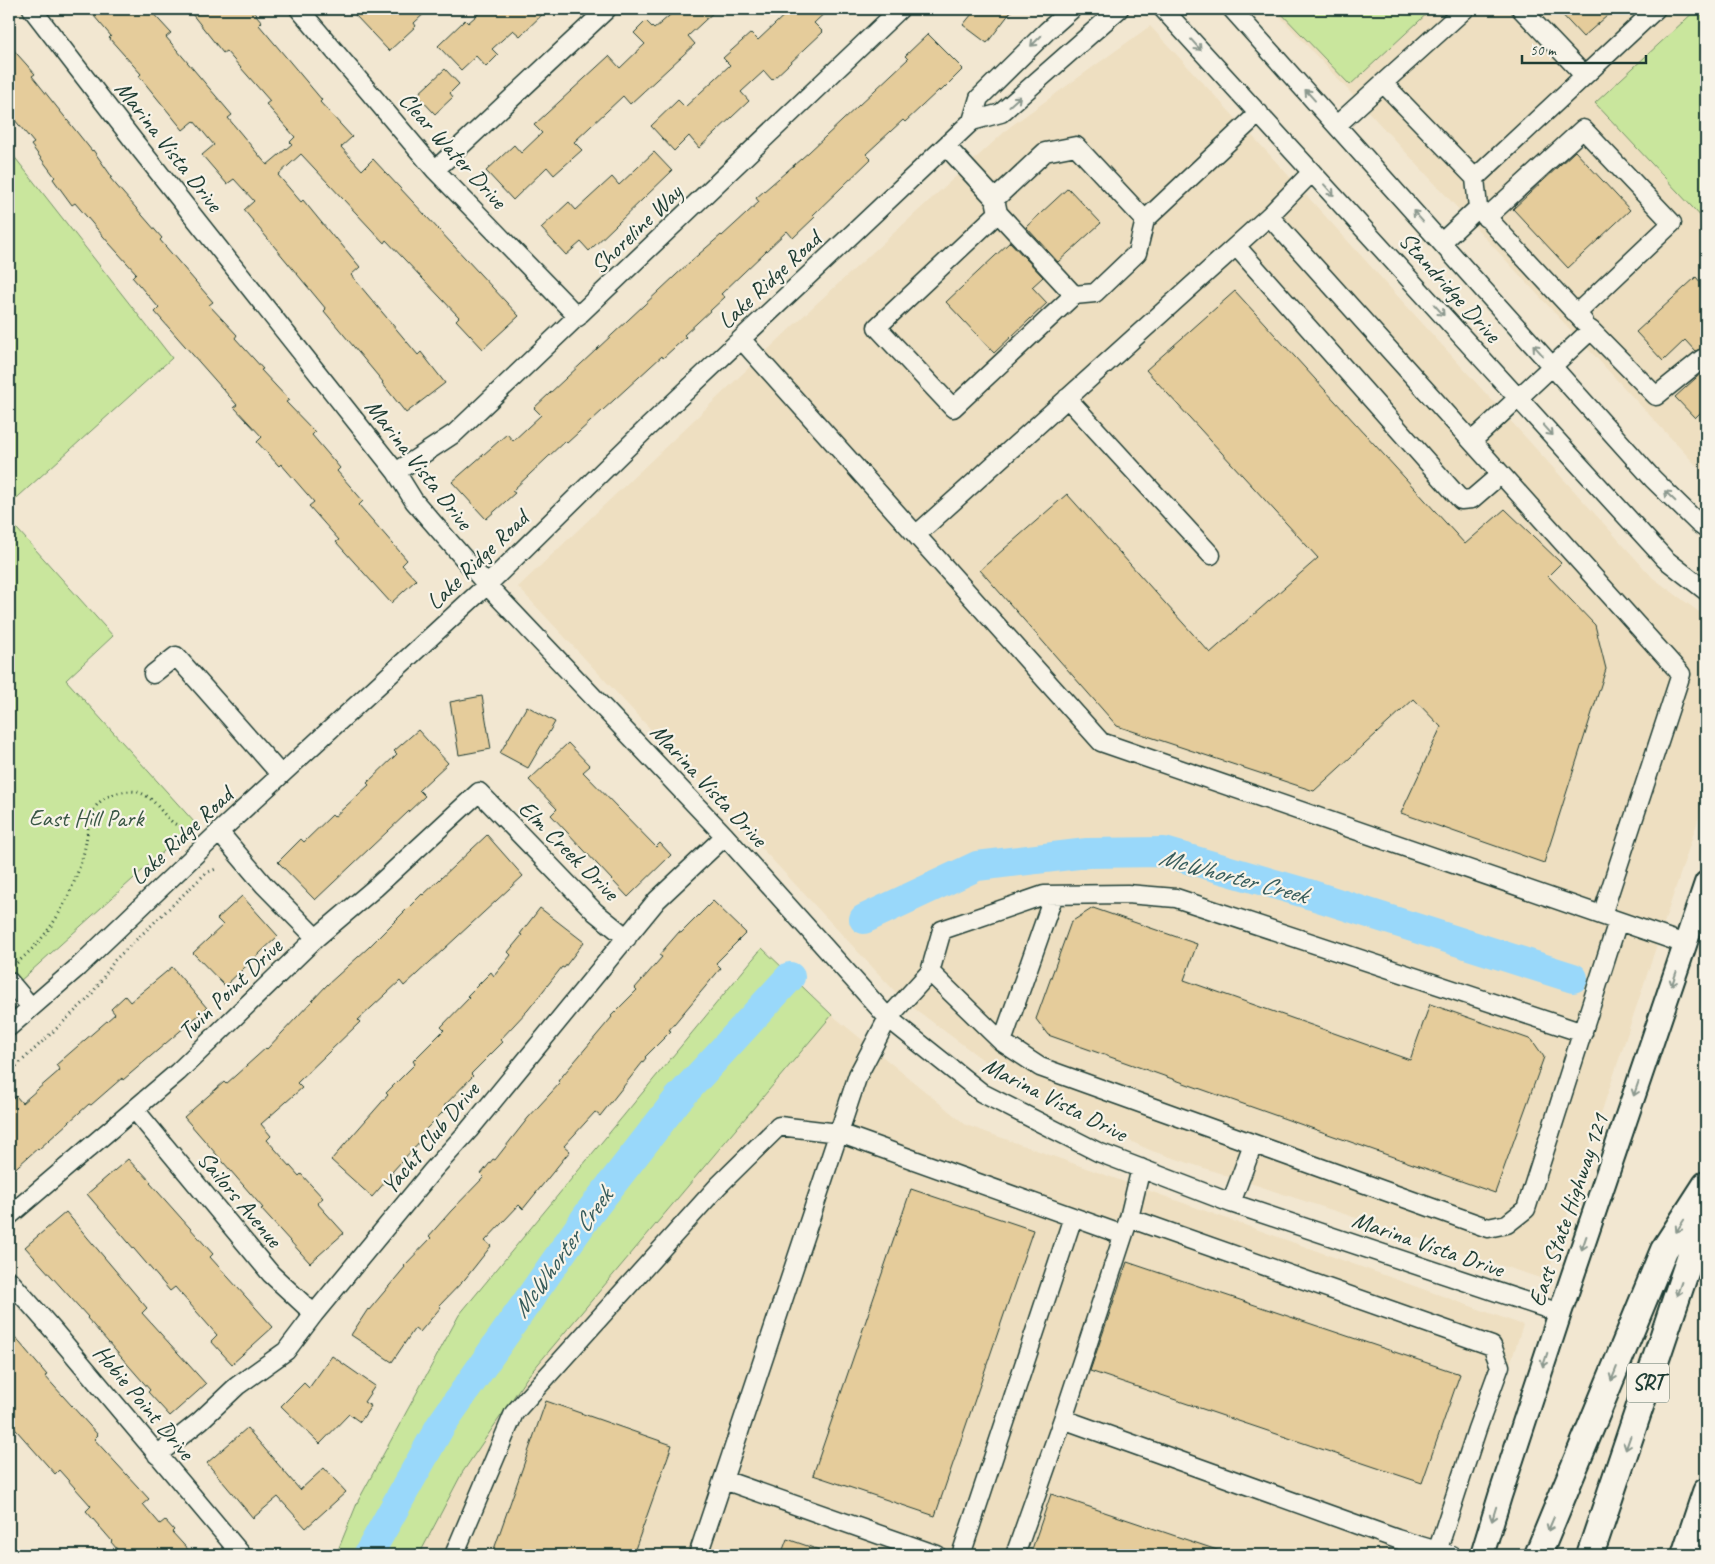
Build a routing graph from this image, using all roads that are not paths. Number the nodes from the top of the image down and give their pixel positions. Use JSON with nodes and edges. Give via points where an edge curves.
{"nodes":[{"id":1,"x":32,"y":9,"type":"edge"},
{"id":2,"x":300,"y":9,"type":"edge"},
{"id":3,"x":607,"y":9,"type":"edge"},
{"id":4,"x":900,"y":9,"type":"edge"},
{"id":5,"x":1072,"y":9,"type":"edge"},
{"id":6,"x":1119,"y":9,"type":"edge"},
{"id":7,"x":1163,"y":9,"type":"edge"},
{"id":8,"x":1232,"y":9,"type":"edge"},
{"id":9,"x":1465,"y":9,"type":"edge"},
{"id":10,"x":1521,"y":9,"type":"edge"},
{"id":11,"x":1656,"y":9,"type":"edge"},
{"id":12,"x":1584,"y":75,"type":"junction"},
{"id":13,"x":1383,"y":83,"type":"junction"},
{"id":14,"x":1259,"y":113,"type":"junction"},
{"id":15,"x":972,"y":121,"type":"junction"},
{"id":16,"x":1337,"y":125,"type":"junction"},
{"id":17,"x":946,"y":146,"type":"junction"},
{"id":18,"x":435,"y":170,"type":"junction"},
{"id":19,"x":1312,"y":172,"type":"junction"},
{"id":20,"x":1475,"y":178,"type":"junction"},
{"id":21,"x":997,"y":206,"type":"junction"},
{"id":22,"x":1482,"y":213,"type":"junction"},
{"id":23,"x":1269,"y":216,"type":"junction"},
{"id":24,"x":1145,"y":220,"type":"junction"},
{"id":25,"x":1442,"y":242,"type":"junction"},
{"id":26,"x":1236,"y":246,"type":"junction"},
{"id":27,"x":1074,"y":295,"type":"junction"},
{"id":28,"x":1576,"y":314,"type":"junction"},
{"id":29,"x":578,"y":317,"type":"junction"},
{"id":30,"x":1591,"y":330,"type":"junction"},
{"id":31,"x":741,"y":340,"type":"junction"},
{"id":32,"x":1702,"y":359,"type":"dead end"},
{"id":33,"x":1552,"y":366,"type":"junction"},
{"id":34,"x":1067,"y":398,"type":"junction"},
{"id":35,"x":1519,"y":398,"type":"junction"},
{"id":36,"x":1472,"y":441,"type":"junction"},
{"id":37,"x":396,"y":472,"type":"junction"},
{"id":38,"x":1501,"y":474,"type":"junction"},
{"id":39,"x":1706,"y":529,"type":"edge"},
{"id":40,"x":916,"y":534,"type":"junction"},
{"id":41,"x":1211,"y":555,"type":"dead end"},
{"id":42,"x":487,"y":584,"type":"junction"},
{"id":43,"x":1706,"y":590,"type":"edge"},
{"id":44,"x":153,"y":674,"type":"dead end"},
{"id":45,"x":281,"y":775,"type":"junction"},
{"id":46,"x":479,"y":792,"type":"joint"},
{"id":47,"x":219,"y":832,"type":"junction"},
{"id":48,"x":725,"y":836,"type":"junction"},
{"id":49,"x":1706,"y":883,"type":"edge"},
{"id":50,"x":1054,"y":895,"type":"junction"},
{"id":51,"x":1602,"y":915,"type":"junction"},
{"id":52,"x":1618,"y":921,"type":"junction"},
{"id":53,"x":316,"y":938,"type":"junction"},
{"id":54,"x":627,"y":938,"type":"junction"},
{"id":55,"x":1686,"y":944,"type":"junction"},
{"id":56,"x":930,"y":972,"type":"junction"},
{"id":57,"x":9,"y":980,"type":"edge"},
{"id":58,"x":31,"y":1007,"type":"junction"},
{"id":59,"x":888,"y":1018,"type":"junction"},
{"id":60,"x":9,"y":1027,"type":"edge"},
{"id":61,"x":1583,"y":1033,"type":"junction"},
{"id":62,"x":1002,"y":1042,"type":"junction"},
{"id":63,"x":135,"y":1110,"type":"junction"},
{"id":64,"x":839,"y":1133,"type":"junction"},
{"id":65,"x":1253,"y":1144,"type":"junction"},
{"id":66,"x":1141,"y":1168,"type":"junction"},
{"id":67,"x":1706,"y":1185,"type":"edge"},
{"id":68,"x":1231,"y":1203,"type":"junction"},
{"id":69,"x":1706,"y":1210,"type":"edge"},
{"id":70,"x":9,"y":1216,"type":"edge"},
{"id":71,"x":1073,"y":1217,"type":"junction"},
{"id":72,"x":1129,"y":1218,"type":"junction"},
{"id":73,"x":1123,"y":1235,"type":"junction"},
{"id":74,"x":9,"y":1280,"type":"edge"},
{"id":75,"x":1560,"y":1313,"type":"junction"},
{"id":76,"x":314,"y":1314,"type":"junction"},
{"id":77,"x":1064,"y":1419,"type":"junction"},
{"id":78,"x":157,"y":1455,"type":"junction"},
{"id":79,"x":724,"y":1480,"type":"junction"},
{"id":80,"x":1706,"y":1492,"type":"edge"},
{"id":81,"x":1442,"y":1554,"type":"edge"},
{"id":82,"x":242,"y":1555,"type":"edge"},
{"id":83,"x":454,"y":1555,"type":"edge"},
{"id":84,"x":698,"y":1555,"type":"edge"},
{"id":85,"x":937,"y":1555,"type":"edge"},
{"id":86,"x":961,"y":1555,"type":"edge"},
{"id":87,"x":1015,"y":1555,"type":"edge"},
{"id":88,"x":1482,"y":1555,"type":"edge"},
{"id":89,"x":1538,"y":1555,"type":"edge"},
{"id":90,"x":1590,"y":1555,"type":"edge"},
{"id":91,"x":1685,"y":1555,"type":"edge"}],
"edges":[{"from":1,"to":37,"type":"street","name":"Marina Vista Drive"},
{"from":2,"to":18,"type":"street","name":"Clear Water Drive"},
{"from":3,"to":18,"type":"street"},
{"from":4,"to":29,"type":"street","name":"Shoreline Way"},
{"from":5,"to":15,"type":"street","name":"Lake Ridge Road","one_way":true,"via":[[979,98]]},
{"from":15,"to":6,"type":"street","name":"Lake Ridge Road","one_way":true,"via":[[1001,113]]},
{"from":7,"to":14,"type":"street","name":"Standridge Drive","one_way":true},
{"from":16,"to":8,"type":"street","name":"Standridge Drive","one_way":true},
{"from":9,"to":13,"type":"street"},
{"from":10,"to":12,"type":"street"},
{"from":11,"to":12,"type":"street"},
{"from":12,"to":20,"type":"street"},
{"from":13,"to":16,"type":"street"},
{"from":13,"to":20,"type":"street"},
{"from":14,"to":19,"type":"street","name":"Standridge Drive"},
{"from":14,"to":24,"type":"street"},
{"from":15,"to":17,"type":"street","name":"Lake Ridge Road"},
{"from":25,"to":16,"type":"street","name":"Standridge Drive","one_way":true},
{"from":17,"to":21,"type":"street"},
{"from":17,"to":31,"type":"street","name":"Lake Ridge Road"},
{"from":18,"to":29,"type":"street","name":"Clear Water Drive"},
{"from":19,"to":23,"type":"street"},
{"from":19,"to":35,"type":"street","name":"Standridge Drive","one_way":true},
{"from":20,"to":22,"type":"street"},
{"from":21,"to":24,"type":"street","via":[[1045,152],[1076,146]]},
{"from":21,"to":27,"type":"street"},
{"from":21,"to":27,"type":"street","via":[[877,327],[953,408]]},
{"from":22,"to":25,"type":"street"},
{"from":22,"to":28,"type":"street"},
{"from":22,"to":28,"type":"street","via":[[1583,129],[1672,223]]},
{"from":23,"to":26,"type":"street"},
{"from":23,"to":36,"type":"street"},
{"from":24,"to":27,"type":"street","via":[[1137,253],[1095,293]]},
{"from":33,"to":25,"type":"street","name":"Standridge Drive","one_way":true},
{"from":26,"to":34,"type":"street"},
{"from":26,"to":38,"type":"street","via":[[1461,500],[1472,499]]},
{"from":28,"to":30,"type":"street"},
{"from":29,"to":37,"type":"street","name":"Shoreline Way","via":[[454,434]]},
{"from":30,"to":32,"type":"street","via":[[1656,396]]},
{"from":30,"to":33,"type":"street"},
{"from":31,"to":40,"type":"street"},
{"from":31,"to":42,"type":"street","name":"Lake Ridge Road"},
{"from":33,"to":35,"type":"street"},
{"from":39,"to":33,"type":"street","name":"Standridge Drive","one_way":true,"via":[[1653,479]]},
{"from":34,"to":40,"type":"street"},
{"from":34,"to":41,"type":"street"},
{"from":35,"to":36,"type":"street"},
{"from":35,"to":43,"type":"street","name":"Standridge Drive","one_way":true,"via":[[1665,559]]},
{"from":36,"to":38,"type":"street"},
{"from":37,"to":42,"type":"street","name":"Marina Vista Drive","via":[[414,501]]},
{"from":38,"to":51,"type":"street","via":[[1681,674]]},
{"from":40,"to":51,"type":"street","via":[[1101,742]]},
{"from":42,"to":45,"type":"street","name":"Lake Ridge Road"},
{"from":42,"to":48,"type":"street","name":"Marina Vista Drive"},
{"from":44,"to":45,"type":"street","via":[[176,656]]},
{"from":45,"to":47,"type":"street","name":"Lake Ridge Road"},
{"from":46,"to":53,"type":"street","name":"Twin Point Drive"},
{"from":46,"to":54,"type":"street","name":"Elm Creek Drive","via":[[595,912]]},
{"from":47,"to":53,"type":"street","via":[[264,885]]},
{"from":47,"to":58,"type":"street","name":"Lake Ridge Road"},
{"from":48,"to":54,"type":"street","name":"Yacht Club Drive","via":[[657,900]]},
{"from":48,"to":59,"type":"street","name":"Marina Vista Drive"},
{"from":49,"to":55,"type":"main road","name":"East State Highway 121"},
{"from":50,"to":56,"type":"street","via":[[1044,895],[942,930]]},
{"from":50,"to":61,"type":"street","via":[[1127,894],[1176,898]]},
{"from":50,"to":62,"type":"street"},
{"from":51,"to":52,"type":"street"},
{"from":52,"to":55,"type":"street"},
{"from":52,"to":61,"type":"street"},
{"from":53,"to":63,"type":"street","name":"Twin Point Drive"},
{"from":54,"to":76,"type":"street","name":"Yacht Club Drive"},
{"from":55,"to":75,"type":"main road","name":"East State Highway 121","one_way":true},
{"from":56,"to":59,"type":"street"},
{"from":56,"to":62,"type":"street"},
{"from":57,"to":58,"type":"street"},
{"from":58,"to":60,"type":"street","name":"Lake Ridge Road"},
{"from":59,"to":64,"type":"street","via":[[858,1075]]},
{"from":59,"to":66,"type":"street","name":"Marina Vista Drive","via":[[982,1093],[1098,1152]]},
{"from":61,"to":65,"type":"street","via":[[1526,1209],[1507,1224],[1488,1228]]},
{"from":62,"to":65,"type":"street","via":[[1040,1067]]},
{"from":63,"to":70,"type":"street","name":"Twin Point Drive"},
{"from":63,"to":76,"type":"street","name":"Sailors Avenue","via":[[271,1274]]},
{"from":64,"to":71,"type":"street"},
{"from":64,"to":79,"type":"street"},
{"from":64,"to":83,"type":"street","via":[[779,1126],[718,1186],[514,1413]]},
{"from":65,"to":68,"type":"street"},
{"from":66,"to":68,"type":"street","name":"Marina Vista Drive"},
{"from":66,"to":72,"type":"street"},
{"from":67,"to":89,"type":"highway","one_way":true,"via":[[1664,1250]]},
{"from":68,"to":75,"type":"street","name":"Marina Vista Drive"},
{"from":69,"to":90,"type":"highway","number":"SRT","one_way":true},
{"from":71,"to":73,"type":"street"},
{"from":71,"to":86,"type":"street"},
{"from":72,"to":73,"type":"street"},
{"from":72,"to":81,"type":"street","via":[[1492,1346],[1500,1366],[1477,1429]]},
{"from":73,"to":77,"type":"street"},
{"from":74,"to":78,"type":"street","name":"Hobie Point Drive"},
{"from":75,"to":88,"type":"main road","name":"East State Highway 121","one_way":true},
{"from":76,"to":78,"type":"street","name":"Yacht Club Drive","via":[[286,1351],[237,1386]]},
{"from":77,"to":81,"type":"street"},
{"from":77,"to":87,"type":"street"},
{"from":78,"to":82,"type":"street","name":"Hobie Point Drive"},
{"from":79,"to":84,"type":"street"},
{"from":79,"to":85,"type":"street"},
{"from":80,"to":91,"type":"highway"}]}
